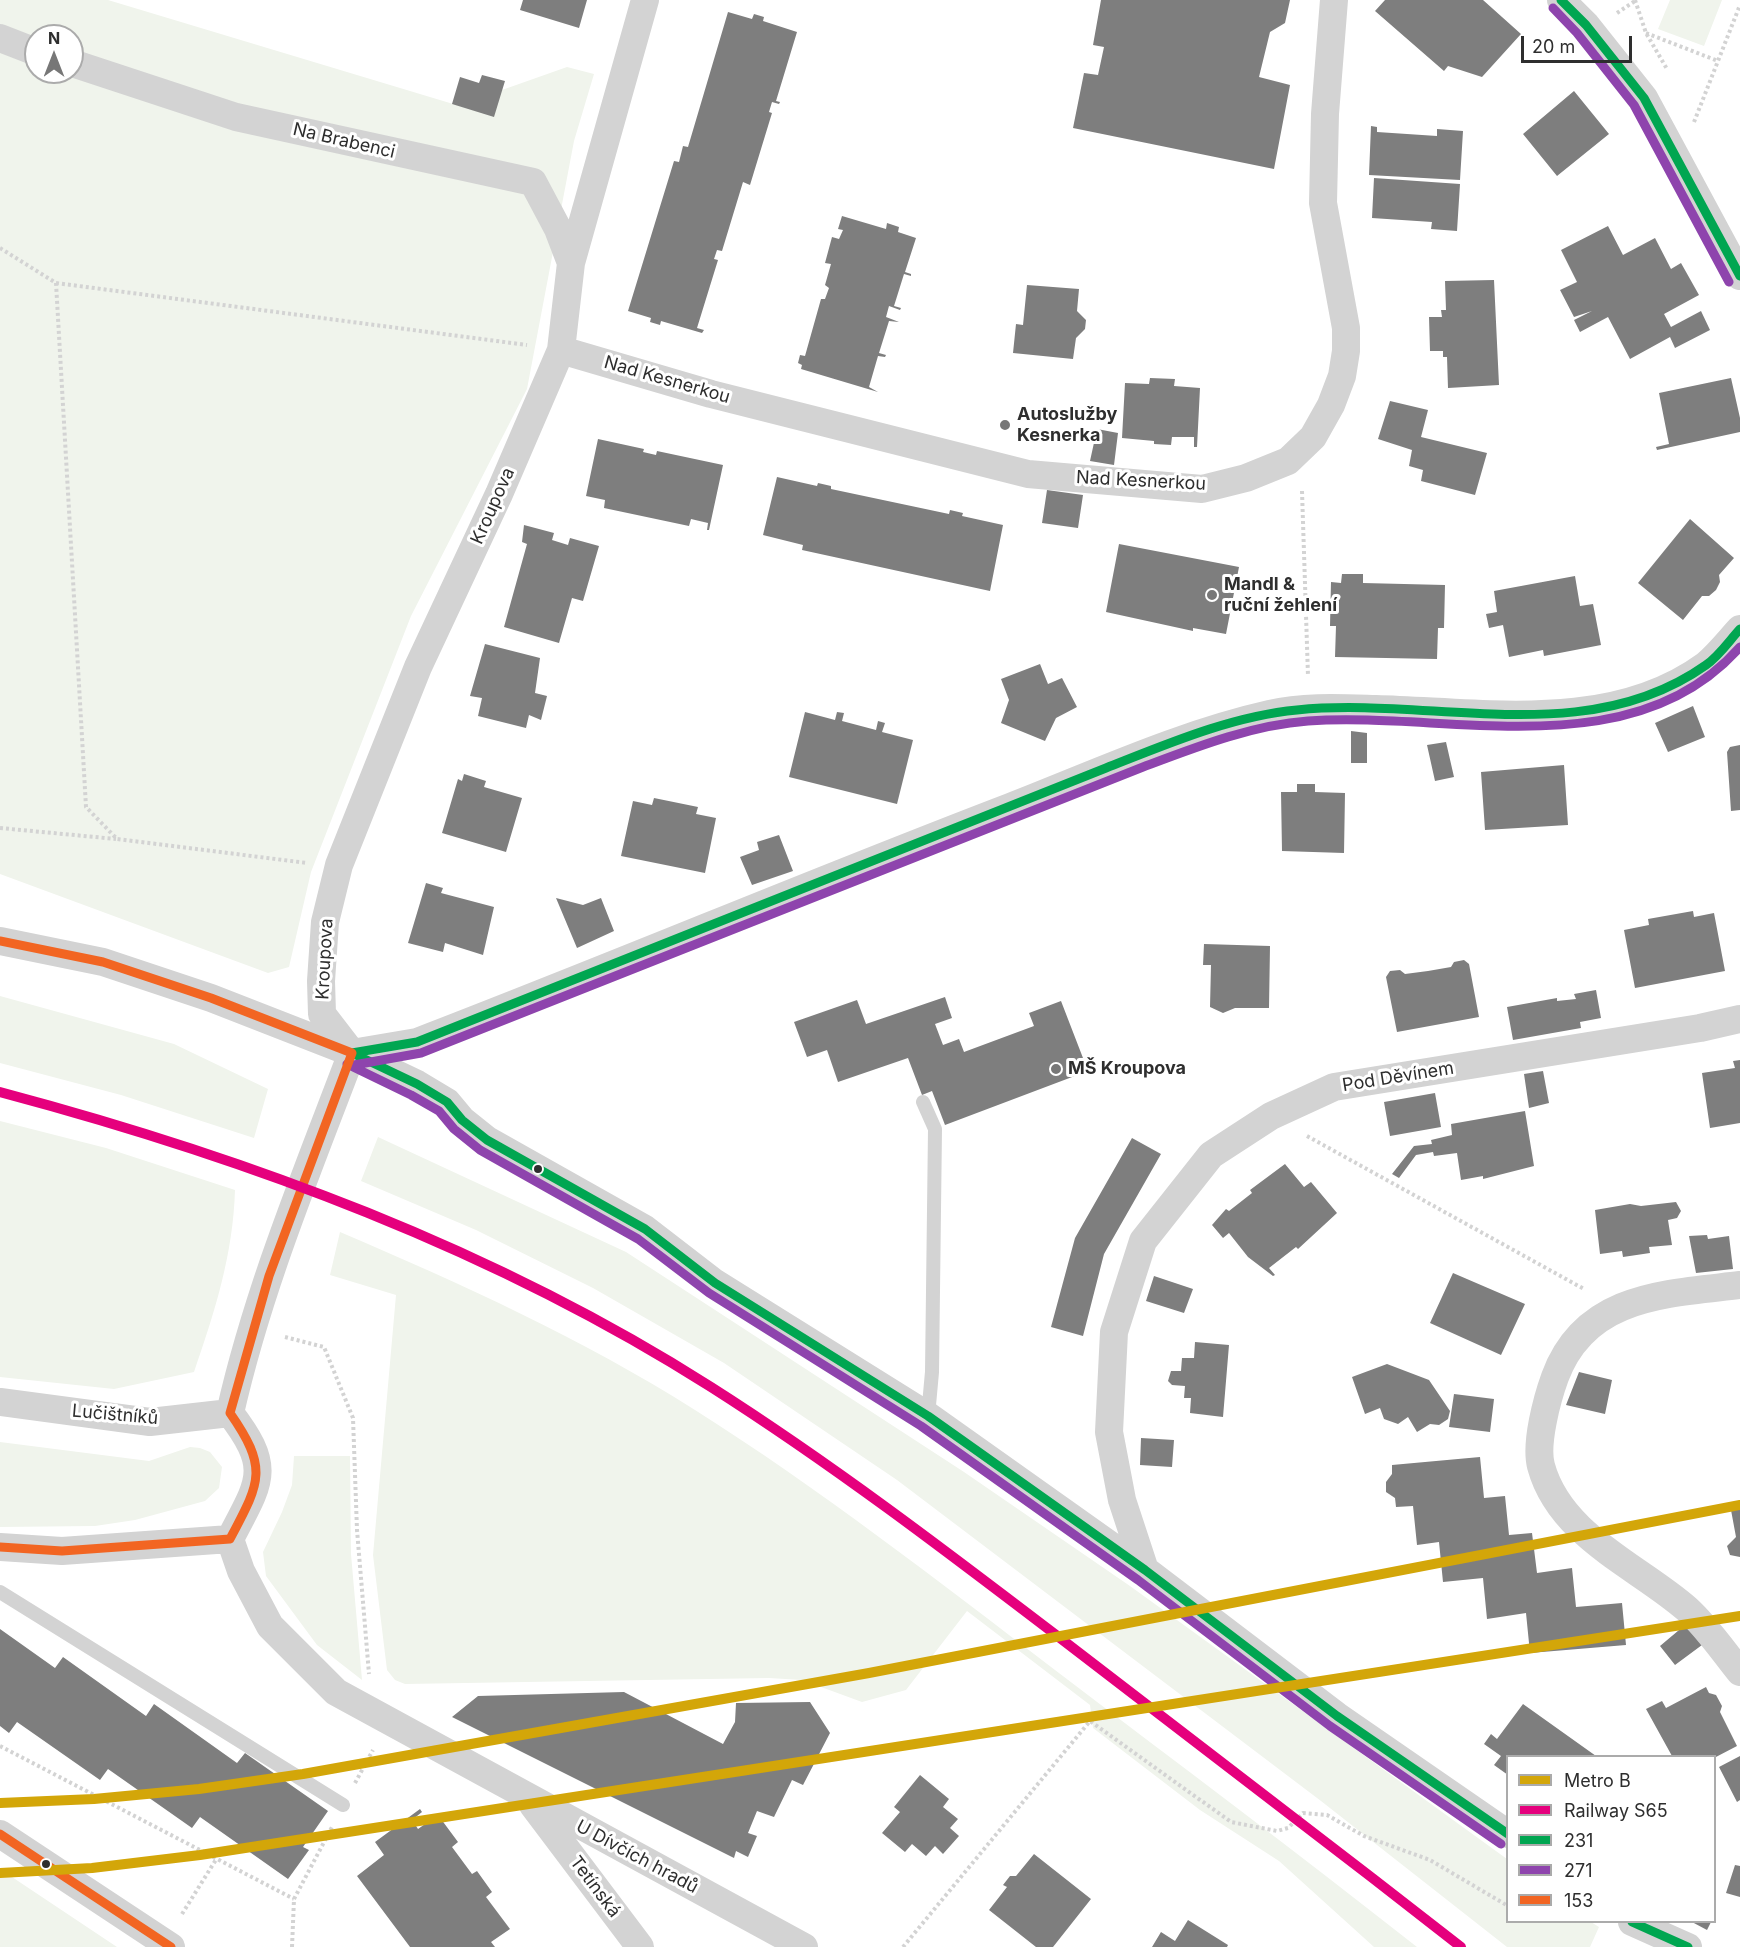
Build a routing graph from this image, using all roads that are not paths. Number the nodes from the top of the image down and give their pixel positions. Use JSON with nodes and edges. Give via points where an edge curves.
{"nodes":[{"id":1,"x":645,"y":0,"type":"edge"},
{"id":2,"x":1334,"y":0,"type":"edge"},
{"id":3,"x":1561,"y":0,"type":"edge"},
{"id":4,"x":0,"y":38,"type":"edge"},
{"id":5,"x":24,"y":47,"type":"edge"},
{"id":6,"x":84,"y":67,"type":"edge"},
{"id":7,"x":571,"y":262,"type":"junction"},
{"id":8,"x":1740,"y":276,"type":"edge"},
{"id":9,"x":561,"y":350,"type":"junction"},
{"id":10,"x":1739,"y":631,"type":"edge"},
{"id":11,"x":0,"y":941,"type":"edge"},
{"id":12,"x":1740,"y":1019,"type":"edge"},
{"id":13,"x":352,"y":1053,"type":"junction"},
{"id":14,"x":923,"y":1102,"type":"dead end"},
{"id":15,"x":1740,"y":1285,"type":"edge"},
{"id":16,"x":0,"y":1402,"type":"edge"},
{"id":17,"x":230,"y":1413,"type":"junction"},
{"id":18,"x":928,"y":1416,"type":"junction"},
{"id":19,"x":230,"y":1539,"type":"junction"},
{"id":20,"x":0,"y":1547,"type":"edge"},
{"id":21,"x":1145,"y":1570,"type":"junction"},
{"id":22,"x":0,"y":1592,"type":"edge"},
{"id":23,"x":1740,"y":1672,"type":"edge"},
{"id":24,"x":529,"y":1798,"type":"junction"},
{"id":25,"x":343,"y":1806,"type":"road end"},
{"id":26,"x":1506,"y":1833,"type":"edge"},
{"id":27,"x":0,"y":1834,"type":"edge"},
{"id":28,"x":1634,"y":1923,"type":"edge"},
{"id":29,"x":167,"y":1945,"type":"edge"},
{"id":30,"x":640,"y":1947,"type":"edge"},
{"id":31,"x":804,"y":1947,"type":"edge"},
{"id":32,"x":1689,"y":1947,"type":"edge"}],
"edges":[{"from":1,"to":7,"type":"street","name":"Kroupova"},
{"from":2,"to":9,"type":"street","name":"Nad Kesnerkou","via":[[1323,203],[1346,328],[1346,351],[1342,376],[1330,405],[1313,437],[1288,461],[1246,478],[1202,489],[1028,474],[711,394]]},
{"from":3,"to":8,"type":"street","via":[[1644,98]]},
{"from":4,"to":5,"type":"street"},
{"from":6,"to":7,"type":"street","name":"Na Brabenci","via":[[236,117],[533,182]]},
{"from":7,"to":9,"type":"street","name":"Kroupova"},
{"from":9,"to":13,"type":"street","name":"Kroupova","via":[[418,667],[339,865],[325,922],[322,1014]]},
{"from":10,"to":13,"type":"street","via":[[1708,663],[1676,684],[1638,700],[1595,710],[1547,714],[1329,708],[1272,713],[1203,733],[819,880],[417,1042]]},
{"from":11,"to":13,"type":"street","via":[[103,962],[211,998]]},
{"from":12,"to":21,"type":"street","name":"Pod Děvínem","via":[[1334,1087],[1271,1116],[1211,1155],[1143,1241],[1114,1332],[1109,1432],[1122,1500]]},
{"from":13,"to":17,"type":"street","via":[[268,1273],[244,1349]]},
{"from":13,"to":18,"type":"street","name":"Kroupova","via":[[447,1102],[487,1140],[645,1229],[716,1282]]},
{"from":14,"to":18,"type":"lane","via":[[935,1129]]},
{"from":15,"to":23,"type":"street","via":[[1669,1294],[1616,1307],[1588,1325],[1562,1357],[1543,1409],[1540,1465],[1557,1499],[1583,1532],[1688,1610]]},
{"from":16,"to":17,"type":"street","name":"Lučištníků","via":[[150,1422]]},
{"from":17,"to":19,"type":"street","via":[[250,1439],[259,1466],[254,1491]]},
{"from":18,"to":21,"type":"street","name":"Kroupova"},
{"from":19,"to":20,"type":"street","via":[[62,1551]]},
{"from":19,"to":24,"type":"street","name":"U Dívčích hradů","via":[[241,1571],[270,1626],[336,1692]]},
{"from":21,"to":26,"type":"street","via":[[1337,1716]]},
{"from":22,"to":25,"type":"lane"},
{"from":24,"to":30,"type":"street","name":"Tetínská"},
{"from":24,"to":31,"type":"street","name":"U Dívčích hradů"},
{"from":27,"to":29,"type":"street"},
{"from":28,"to":32,"type":"street"}]}
